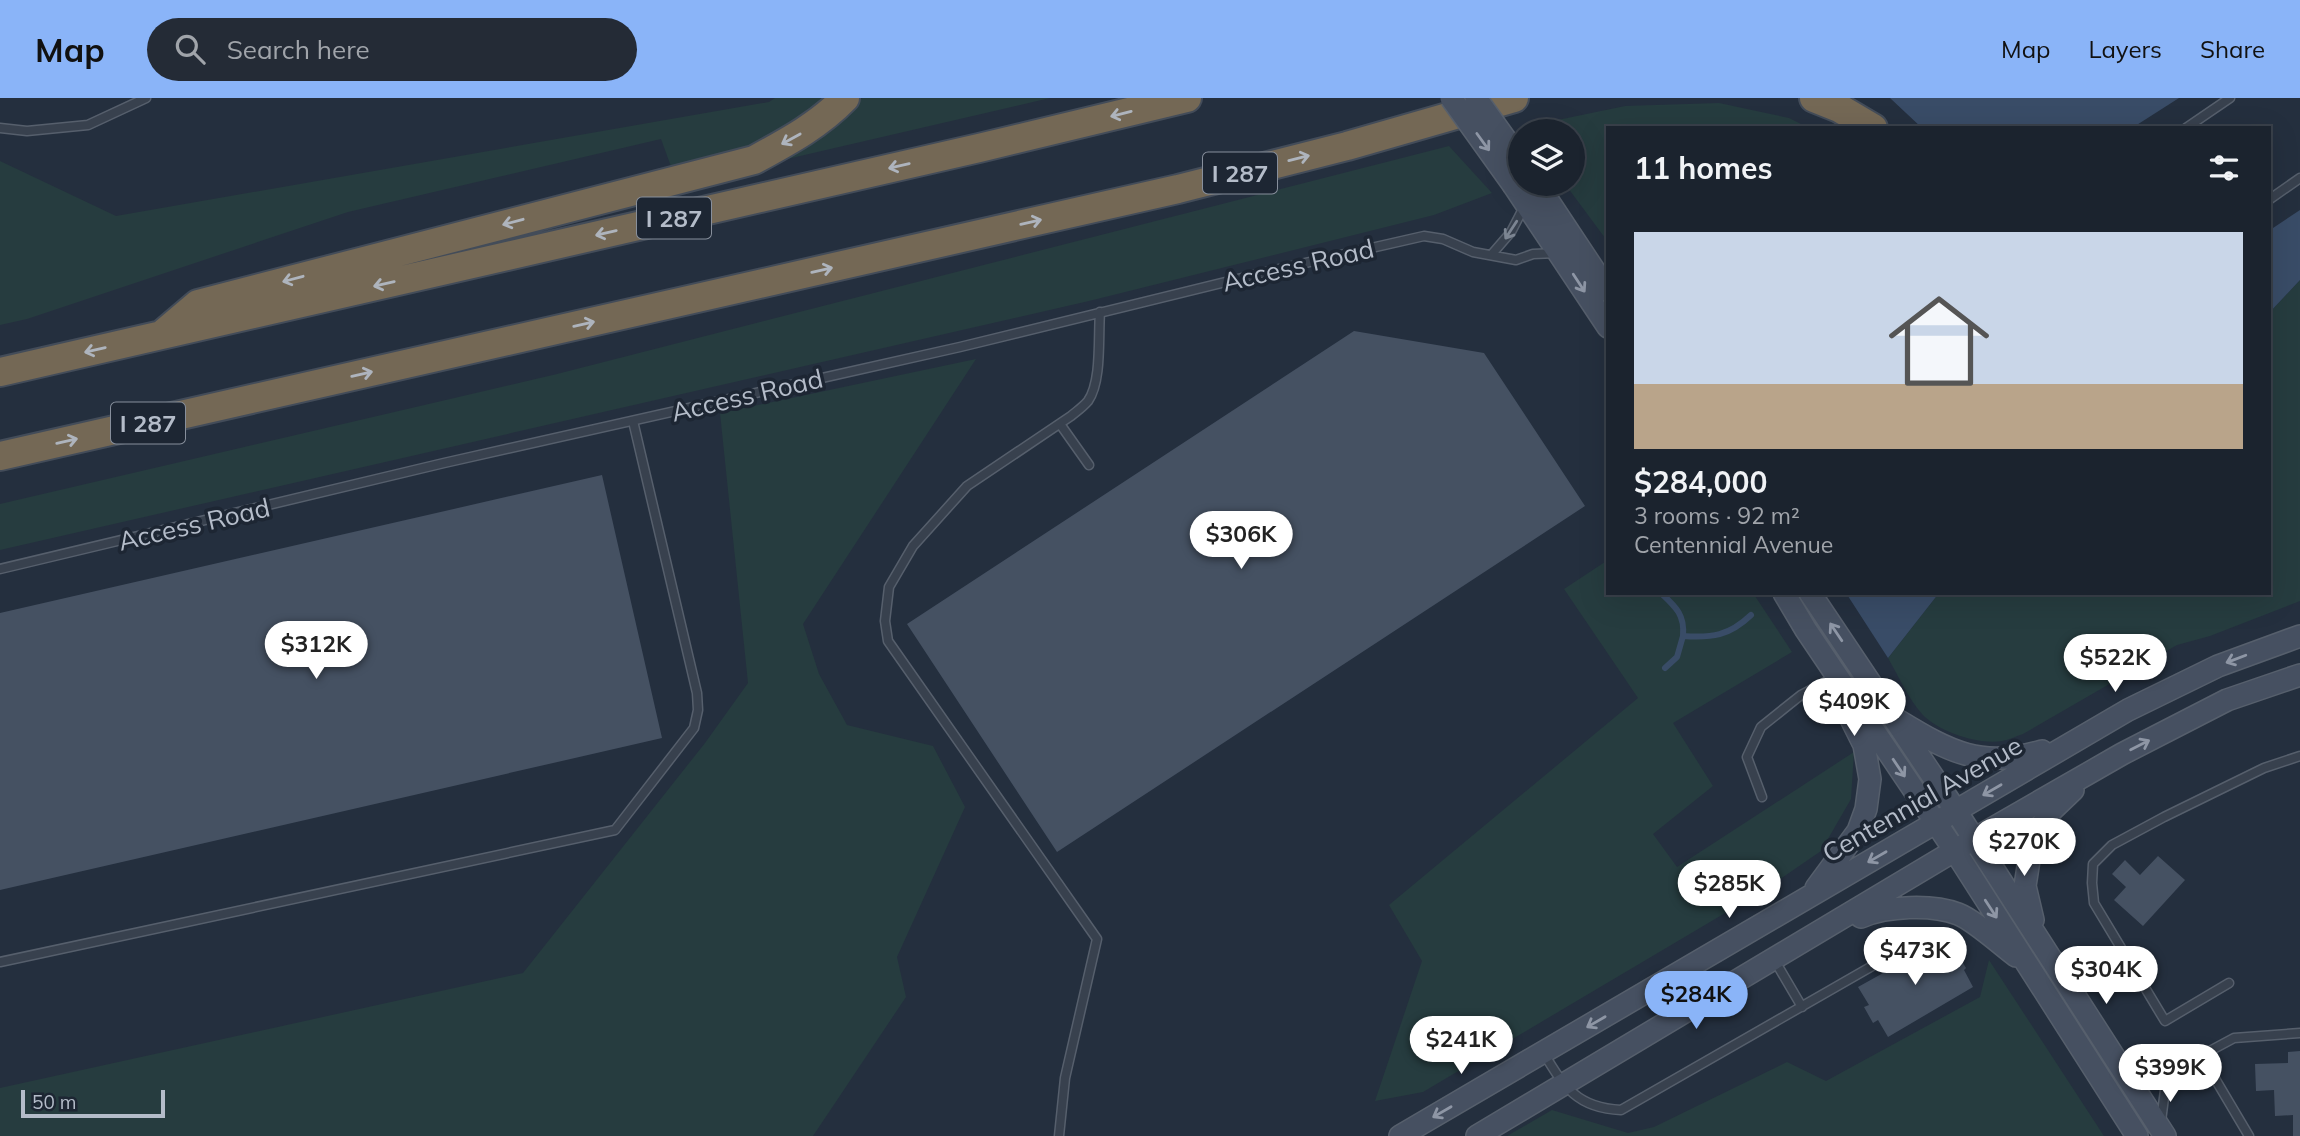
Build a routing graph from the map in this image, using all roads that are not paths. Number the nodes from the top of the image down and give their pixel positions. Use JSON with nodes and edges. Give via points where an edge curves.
{"nodes":[{"id":1,"x":146,"y":98,"type":"edge"},
{"id":2,"x":845,"y":98,"type":"edge"},
{"id":3,"x":1187,"y":98,"type":"edge"},
{"id":4,"x":1451,"y":98,"type":"edge"},
{"id":5,"x":1476,"y":98,"type":"edge"},
{"id":6,"x":1514,"y":98,"type":"edge"},
{"id":7,"x":1814,"y":98,"type":"edge"},
{"id":8,"x":2230,"y":98,"type":"edge"},
{"id":9,"x":1869,"y":126,"type":"edge"},
{"id":10,"x":2189,"y":126,"type":"edge"},
{"id":11,"x":0,"y":128,"type":"edge"},
{"id":12,"x":1508,"y":143,"type":"edge"},
{"id":13,"x":1508,"y":177,"type":"edge"},
{"id":14,"x":2300,"y":178,"type":"edge"},
{"id":15,"x":1520,"y":196,"type":"edge"},
{"id":16,"x":1521,"y":196,"type":"edge"},
{"id":17,"x":1544,"y":196,"type":"edge"},
{"id":18,"x":2271,"y":198,"type":"edge"},
{"id":19,"x":1560,"y":253,"type":"junction"},
{"id":20,"x":1492,"y":254,"type":"junction"},
{"id":21,"x":1606,"y":288,"type":"edge"},
{"id":22,"x":1100,"y":312,"type":"junction"},
{"id":23,"x":1606,"y":324,"type":"edge"},
{"id":24,"x":161,"y":335,"type":"junction"},
{"id":25,"x":0,"y":372,"type":"edge"},
{"id":26,"x":633,"y":421,"type":"junction"},
{"id":27,"x":1060,"y":424,"type":"junction"},
{"id":28,"x":0,"y":456,"type":"edge"},
{"id":29,"x":1089,"y":466,"type":"dead end"},
{"id":30,"x":0,"y":569,"type":"edge"},
{"id":31,"x":1785,"y":595,"type":"edge"},
{"id":32,"x":1811,"y":595,"type":"edge"},
{"id":33,"x":1806,"y":630,"type":"junction"},
{"id":34,"x":2300,"y":636,"type":"edge"},
{"id":35,"x":2300,"y":675,"type":"edge"},
{"id":36,"x":1831,"y":679,"type":"junction"},
{"id":37,"x":1893,"y":718,"type":"junction"},
{"id":38,"x":2074,"y":742,"type":"junction"},
{"id":39,"x":2300,"y":756,"type":"edge"},
{"id":40,"x":2095,"y":769,"type":"junction"},
{"id":41,"x":1762,"y":797,"type":"dead end"},
{"id":42,"x":1956,"y":811,"type":"junction"},
{"id":43,"x":1936,"y":823,"type":"junction"},
{"id":44,"x":1974,"y":839,"type":"junction"},
{"id":45,"x":1955,"y":851,"type":"junction"},
{"id":46,"x":1809,"y":897,"type":"junction"},
{"id":47,"x":1807,"y":939,"type":"junction"},
{"id":48,"x":2038,"y":939,"type":"junction"},
{"id":49,"x":1774,"y":959,"type":"junction"},
{"id":50,"x":0,"y":962,"type":"edge"},
{"id":51,"x":2027,"y":964,"type":"junction"},
{"id":52,"x":1874,"y":965,"type":"dead end"},
{"id":53,"x":2229,"y":983,"type":"dead end"},
{"id":54,"x":1802,"y":1007,"type":"junction"},
{"id":55,"x":2300,"y":1033,"type":"edge"},
{"id":56,"x":1543,"y":1052,"type":"junction"},
{"id":57,"x":2201,"y":1055,"type":"junction"},
{"id":58,"x":2117,"y":1063,"type":"junction"},
{"id":59,"x":2180,"y":1067,"type":"junction"},
{"id":60,"x":1563,"y":1086,"type":"junction"},
{"id":61,"x":2162,"y":1132,"type":"edge"},
{"id":62,"x":1059,"y":1136,"type":"edge"},
{"id":63,"x":1400,"y":1136,"type":"edge"},
{"id":64,"x":1477,"y":1136,"type":"edge"},
{"id":65,"x":2137,"y":1136,"type":"edge"},
{"id":66,"x":2249,"y":1136,"type":"edge"}],
"edges":[{"from":1,"to":11,"type":"lane","via":[[88,125],[27,131]]},
{"from":2,"to":24,"type":"highway","one_way":true,"via":[[798,136],[754,160],[198,304]]},
{"from":3,"to":24,"type":"highway","number":"I 287","one_way":true},
{"from":4,"to":13,"type":"main road","one_way":true,"bridge":true},
{"from":5,"to":12,"type":"main road","bridge":true},
{"from":28,"to":6,"type":"highway","number":"I 287","one_way":true,"via":[[1178,189]]},
{"from":7,"to":9,"type":"highway"},
{"from":8,"to":10,"type":"lane"},
{"from":14,"to":18,"type":"lane"},
{"from":15,"to":20,"type":"lane","one_way":true,"via":[[1511,232]]},
{"from":16,"to":19,"type":"main road"},
{"from":17,"to":21,"type":"main road"},
{"from":19,"to":20,"type":"lane","name":"Access Road","via":[[1516,260]]},
{"from":19,"to":23,"type":"main road","one_way":true},
{"from":20,"to":22,"type":"lane","name":"Access Road","via":[[1424,236]]},
{"from":22,"to":26,"type":"lane","name":"Access Road"},
{"from":22,"to":27,"type":"lane","via":[[1094,389],[1088,401]]},
{"from":24,"to":25,"type":"highway","number":"I 287","one_way":true},
{"from":26,"to":30,"type":"lane","name":"Access Road"},
{"from":26,"to":50,"type":"lane","via":[[698,710],[694,728],[615,830]]},
{"from":27,"to":29,"type":"lane"},
{"from":27,"to":62,"type":"lane","via":[[967,486],[952,502],[914,546],[888,587],[885,621],[888,641],[1097,939],[1065,1078]]},
{"from":31,"to":33,"type":"main road"},
{"from":37,"to":32,"type":"main road","one_way":true},
{"from":33,"to":36,"type":"main road"},
{"from":33,"to":43,"type":"main road","one_way":true},
{"from":34,"to":38,"type":"main road","name":"Centennial Avenue","one_way":true,"via":[[2218,666]]},
{"from":40,"to":35,"type":"main road","one_way":true,"via":[[2227,700]]},
{"from":36,"to":41,"type":"lane","via":[[1801,695],[1761,727],[1747,757]]},
{"from":36,"to":46,"type":"main road","via":[[1864,744],[1870,779],[1858,831]]},
{"from":37,"to":38,"type":"main road","via":[[1942,747],[1979,759],[2018,759]]},
{"from":37,"to":42,"type":"main road"},
{"from":38,"to":42,"type":"main road","name":"Centennial Avenue","one_way":true},
{"from":39,"to":53,"type":"lane","via":[[2264,768],[2164,817],[2112,845],[2093,864],[2094,903],[2165,1021]]},
{"from":40,"to":44,"type":"main road"},
{"from":40,"to":48,"type":"main road","via":[[2050,812],[2032,841],[2025,886]]},
{"from":42,"to":43,"type":"main road","name":"Centennial Avenue"},
{"from":42,"to":44,"type":"main road"},
{"from":43,"to":45,"type":"main road"},
{"from":43,"to":46,"type":"main road","name":"Centennial Avenue","one_way":true},
{"from":44,"to":45,"type":"main road"},
{"from":44,"to":48,"type":"main road"},
{"from":45,"to":47,"type":"main road"},
{"from":45,"to":51,"type":"main road","one_way":true},
{"from":46,"to":56,"type":"main road","name":"Centennial Avenue","one_way":true},
{"from":47,"to":49,"type":"main road"},
{"from":47,"to":51,"type":"main road","via":[[1882,909],[1920,908],[1959,914]]},
{"from":48,"to":58,"type":"main road"},
{"from":49,"to":54,"type":"lane"},
{"from":49,"to":60,"type":"main road"},
{"from":51,"to":65,"type":"main road"},
{"from":52,"to":54,"type":"lane"},
{"from":54,"to":60,"type":"lane","via":[[1620,1110],[1587,1104]]},
{"from":55,"to":57,"type":"lane","via":[[2234,1038]]},
{"from":56,"to":60,"type":"lane"},
{"from":56,"to":63,"type":"main road","name":"Centennial Avenue","one_way":true},
{"from":57,"to":59,"type":"lane"},
{"from":57,"to":66,"type":"lane"},
{"from":58,"to":59,"type":"lane"},
{"from":58,"to":61,"type":"main road"},
{"from":59,"to":61,"type":"lane","via":[[2165,1090]]},
{"from":60,"to":64,"type":"main road"}]}
